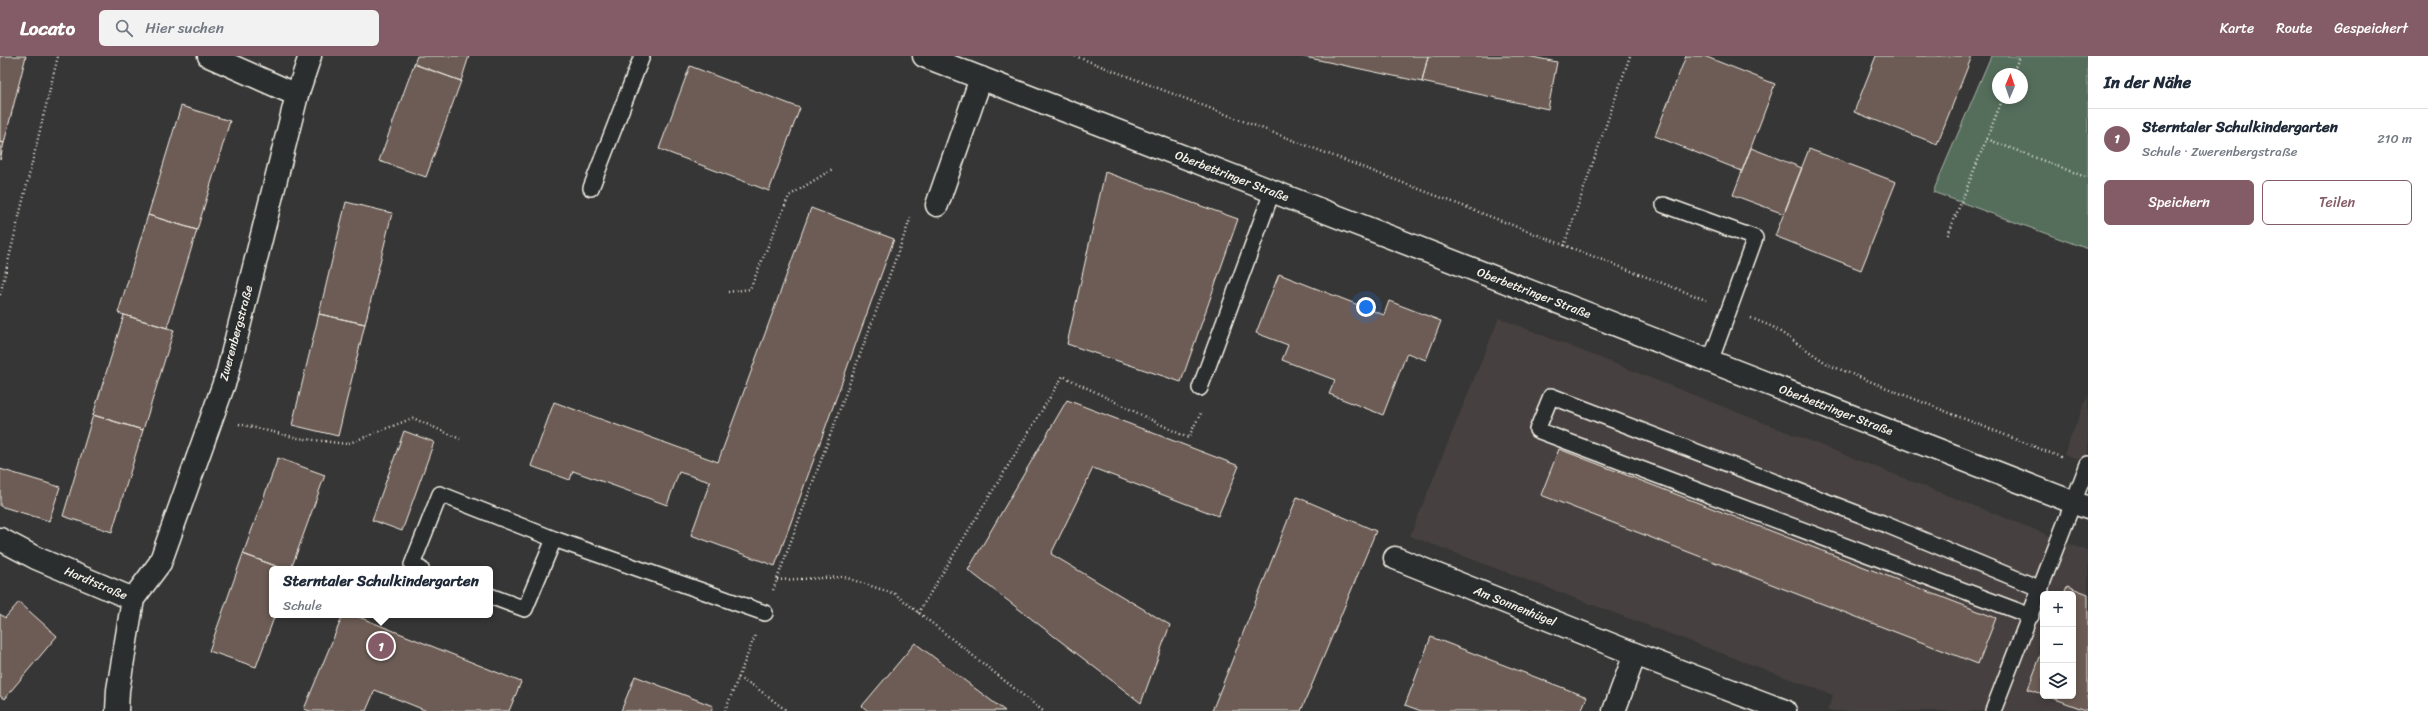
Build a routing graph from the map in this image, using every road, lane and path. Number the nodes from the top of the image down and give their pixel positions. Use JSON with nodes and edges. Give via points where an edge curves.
{"nodes":[{"id":1,"x":58,"y":56,"type":"edge"},
{"id":2,"x":209,"y":56,"type":"edge"},
{"id":3,"x":310,"y":56,"type":"edge"},
{"id":4,"x":642,"y":56,"type":"edge"},
{"id":5,"x":924,"y":56,"type":"edge"},
{"id":6,"x":1075,"y":56,"type":"edge"},
{"id":7,"x":1630,"y":56,"type":"edge"},
{"id":8,"x":2020,"y":56,"type":"edge"},
{"id":9,"x":2015,"y":68,"type":"edge"},
{"id":10,"x":981,"y":78,"type":"junction"},
{"id":11,"x":297,"y":95,"type":"junction"},
{"id":12,"x":2001,"y":104,"type":"edge"},
{"id":13,"x":1987,"y":138,"type":"junction"},
{"id":14,"x":834,"y":168,"type":"dead end"},
{"id":15,"x":2088,"y":178,"type":"edge"},
{"id":16,"x":591,"y":188,"type":"dead end"},
{"id":17,"x":1272,"y":192,"type":"junction"},
{"id":18,"x":936,"y":205,"type":"dead end"},
{"id":19,"x":1664,"y":205,"type":"dead end"},
{"id":20,"x":912,"y":214,"type":"dead end"},
{"id":21,"x":1948,"y":235,"type":"dead end"},
{"id":22,"x":1564,"y":246,"type":"junction"},
{"id":23,"x":728,"y":292,"type":"dead end"},
{"id":24,"x":0,"y":295,"type":"edge"},
{"id":25,"x":1729,"y":309,"type":"junction"},
{"id":26,"x":1710,"y":362,"type":"junction"},
{"id":27,"x":1200,"y":388,"type":"joint"},
{"id":28,"x":211,"y":418,"type":"junction"},
{"id":29,"x":460,"y":439,"type":"dead end"},
{"id":30,"x":2087,"y":466,"type":"edge"},
{"id":31,"x":2080,"y":504,"type":"edge"},
{"id":32,"x":0,"y":539,"type":"edge"},
{"id":33,"x":554,"y":539,"type":"junction"},
{"id":34,"x":1395,"y":558,"type":"dead end"},
{"id":35,"x":414,"y":566,"type":"edge"},
{"id":36,"x":777,"y":580,"type":"junction"},
{"id":37,"x":2040,"y":589,"type":"junction"},
{"id":38,"x":493,"y":597,"type":"edge"},
{"id":39,"x":133,"y":599,"type":"junction"},
{"id":40,"x":765,"y":613,"type":"junction"},
{"id":41,"x":918,"y":613,"type":"junction"},
{"id":42,"x":2031,"y":616,"type":"junction"},
{"id":43,"x":1635,"y":654,"type":"junction"},
{"id":44,"x":738,"y":678,"type":"junction"},
{"id":45,"x":1041,"y":710,"type":"edge"},
{"id":46,"x":117,"y":711,"type":"edge"},
{"id":47,"x":725,"y":711,"type":"edge"},
{"id":48,"x":788,"y":711,"type":"edge"},
{"id":49,"x":1614,"y":711,"type":"edge"},
{"id":50,"x":1785,"y":711,"type":"edge"},
{"id":51,"x":1993,"y":711,"type":"edge"}],
"edges":[{"from":1,"to":24,"type":"path"},
{"from":2,"to":11,"type":"street"},
{"from":3,"to":11,"type":"street","name":"Zwerenbergstraße"},
{"from":4,"to":16,"type":"lane"},
{"from":5,"to":10,"type":"street","name":"Oberbettringer Straße"},
{"from":6,"to":22,"type":"path"},
{"from":7,"to":22,"type":"path"},
{"from":8,"to":9,"type":"path"},
{"from":10,"to":17,"type":"street","name":"Oberbettringer Straße"},
{"from":10,"to":18,"type":"street"},
{"from":11,"to":28,"type":"street","name":"Zwerenbergstraße","via":[[226,375]]},
{"from":12,"to":13,"type":"path"},
{"from":13,"to":15,"type":"path"},
{"from":13,"to":21,"type":"path"},
{"from":14,"to":23,"type":"path","via":[[789,196],[750,289]]},
{"from":17,"to":26,"type":"street","name":"Oberbettringer Straße"},
{"from":17,"to":27,"type":"lane"},
{"from":19,"to":25,"type":"lane","via":[[1755,238]]},
{"from":20,"to":36,"type":"path"},
{"from":22,"to":25,"type":"path"},
{"from":25,"to":26,"type":"lane"},
{"from":25,"to":30,"type":"path","via":[[1772,327],[1829,365]]},
{"from":26,"to":31,"type":"street","name":"Oberbettringer Straße"},
{"from":27,"to":41,"type":"path","via":[[1207,401],[1188,438],[1063,376]]},
{"from":28,"to":29,"type":"path","via":[[298,438],[347,444],[413,418]]},
{"from":28,"to":39,"type":"street","name":"Zwerenbergstraße","via":[[160,563]]},
{"from":30,"to":31,"type":"lane"},
{"from":31,"to":37,"type":"lane"},
{"from":32,"to":39,"type":"street","name":"Hardtstraße","via":[[36,558]]},
{"from":33,"to":35,"type":"lane","via":[[440,494],[412,565]]},
{"from":33,"to":38,"type":"lane","via":[[525,609]]},
{"from":33,"to":40,"type":"lane"},
{"from":34,"to":43,"type":"street","name":"Am Sonnenhügel"},
{"from":36,"to":40,"type":"path"},
{"from":36,"to":41,"type":"path","via":[[844,577],[895,594]]},
{"from":37,"to":42,"type":"lane"},
{"from":37,"to":42,"type":"lane","via":[[1882,523],[1551,396],[1537,430]]},
{"from":39,"to":46,"type":"street","name":"Hardtstraße"},
{"from":40,"to":44,"type":"path"},
{"from":41,"to":45,"type":"path"},
{"from":42,"to":51,"type":"lane"},
{"from":43,"to":49,"type":"street"},
{"from":43,"to":50,"type":"street","name":"Am Sonnenhügel"},
{"from":44,"to":47,"type":"path"},
{"from":44,"to":48,"type":"path","via":[[754,686]]}]}
